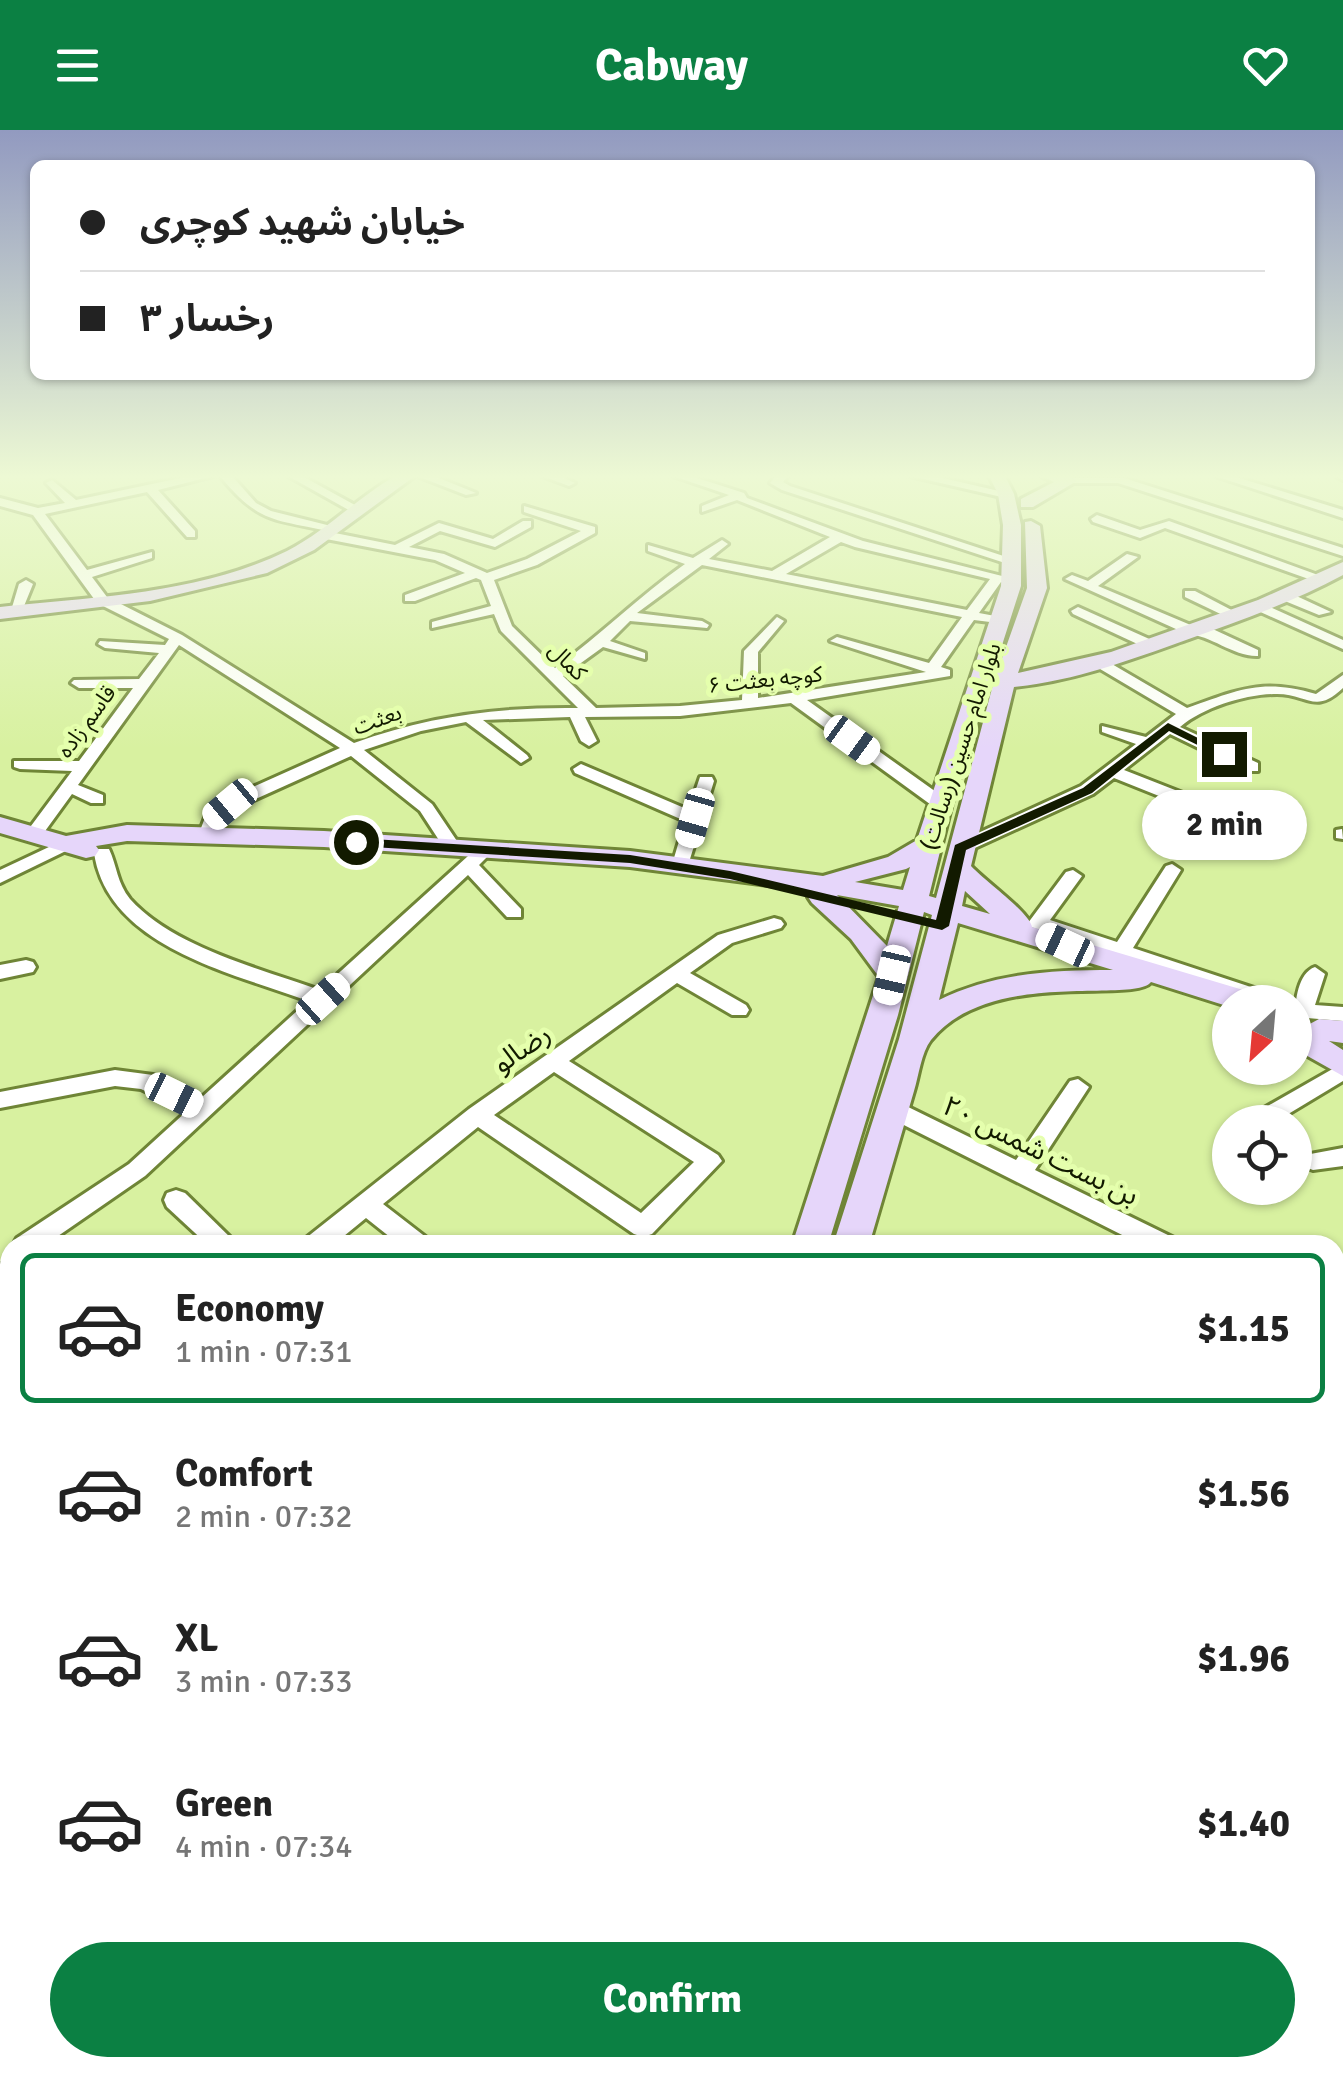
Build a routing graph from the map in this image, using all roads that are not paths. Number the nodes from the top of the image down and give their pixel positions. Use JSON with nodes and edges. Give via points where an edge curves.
{"nodes":[{"id":1,"x":76,"y":567,"type":"edge"},
{"id":2,"x":111,"y":567,"type":"edge"},
{"id":3,"x":261,"y":567,"type":"edge"},
{"id":4,"x":461,"y":567,"type":"edge"},
{"id":5,"x":515,"y":567,"type":"edge"},
{"id":6,"x":691,"y":567,"type":"edge"},
{"id":7,"x":724,"y":567,"type":"edge"},
{"id":8,"x":789,"y":567,"type":"edge"},
{"id":9,"x":983,"y":567,"type":"edge"},
{"id":10,"x":994,"y":567,"type":"edge"},
{"id":11,"x":1008,"y":567,"type":"edge"},
{"id":12,"x":1032,"y":567,"type":"edge"},
{"id":13,"x":1117,"y":567,"type":"edge"},
{"id":14,"x":1287,"y":567,"type":"edge"},
{"id":15,"x":1343,"y":569,"type":"edge"},
{"id":16,"x":1008,"y":572,"type":"junction"},
{"id":17,"x":83,"y":576,"type":"junction"},
{"id":18,"x":482,"y":576,"type":"junction"},
{"id":19,"x":773,"y":576,"type":"junction"},
{"id":20,"x":1072,"y":579,"type":"dead end"},
{"id":21,"x":1322,"y":579,"type":"junction"},
{"id":22,"x":26,"y":584,"type":"dead end"},
{"id":23,"x":1089,"y":586,"type":"junction"},
{"id":24,"x":1190,"y":594,"type":"dead end"},
{"id":25,"x":1285,"y":596,"type":"junction"},
{"id":26,"x":410,"y":598,"type":"dead end"},
{"id":27,"x":102,"y":600,"type":"junction"},
{"id":28,"x":1261,"y":607,"type":"junction"},
{"id":29,"x":497,"y":610,"type":"junction"},
{"id":30,"x":1078,"y":611,"type":"dead end"},
{"id":31,"x":7,"y":612,"type":"edge"},
{"id":32,"x":1324,"y":612,"type":"dead end"},
{"id":33,"x":626,"y":616,"type":"junction"},
{"id":34,"x":973,"y":616,"type":"junction"},
{"id":35,"x":1236,"y":616,"type":"junction"},
{"id":36,"x":777,"y":621,"type":"dead end"},
{"id":37,"x":1001,"y":621,"type":"junction"},
{"id":38,"x":702,"y":625,"type":"dead end"},
{"id":39,"x":438,"y":626,"type":"dead end"},
{"id":40,"x":1195,"y":629,"type":"junction"},
{"id":41,"x":838,"y":641,"type":"dead end"},
{"id":42,"x":601,"y":642,"type":"junction"},
{"id":43,"x":171,"y":643,"type":"junction"},
{"id":44,"x":104,"y":644,"type":"dead end"},
{"id":45,"x":1151,"y":645,"type":"junction"},
{"id":46,"x":1343,"y":645,"type":"edge"},
{"id":47,"x":1253,"y":653,"type":"dead end"},
{"id":48,"x":640,"y":656,"type":"dead end"},
{"id":49,"x":1100,"y":662,"type":"junction"},
{"id":50,"x":938,"y":671,"type":"junction"},
{"id":51,"x":554,"y":676,"type":"junction"},
{"id":52,"x":1343,"y":679,"type":"edge"},
{"id":53,"x":1005,"y":681,"type":"junction"},
{"id":54,"x":79,"y":683,"type":"dead end"},
{"id":55,"x":140,"y":684,"type":"junction"},
{"id":56,"x":794,"y":698,"type":"junction"},
{"id":57,"x":750,"y":702,"type":"junction"},
{"id":58,"x":582,"y":712,"type":"junction"},
{"id":59,"x":1186,"y":714,"type":"junction"},
{"id":60,"x":471,"y":718,"type":"junction"},
{"id":61,"x":1168,"y":726,"type":"junction"},
{"id":62,"x":1108,"y":729,"type":"dead end"},
{"id":63,"x":589,"y":740,"type":"dead end"},
{"id":64,"x":1148,"y":742,"type":"junction"},
{"id":65,"x":355,"y":751,"type":"junction"},
{"id":66,"x":521,"y":758,"type":"dead end"},
{"id":67,"x":20,"y":764,"type":"dead end"},
{"id":68,"x":82,"y":766,"type":"junction"},
{"id":69,"x":1252,"y":768,"type":"dead end"},
{"id":70,"x":580,"y":770,"type":"dead end"},
{"id":71,"x":1112,"y":770,"type":"junction"},
{"id":72,"x":706,"y":781,"type":"dead end"},
{"id":73,"x":67,"y":786,"type":"junction"},
{"id":74,"x":97,"y":799,"type":"dead end"},
{"id":75,"x":940,"y":803,"type":"junction"},
{"id":76,"x":1215,"y":812,"type":"dead end"},
{"id":77,"x":695,"y":818,"type":"junction"},
{"id":78,"x":0,"y":825,"type":"edge"},
{"id":79,"x":34,"y":834,"type":"junction"},
{"id":80,"x":194,"y":835,"type":"junction"},
{"id":81,"x":66,"y":844,"type":"junction"},
{"id":82,"x":928,"y":845,"type":"junction"},
{"id":83,"x":104,"y":854,"type":"junction"},
{"id":84,"x":469,"y":855,"type":"junction"},
{"id":85,"x":958,"y":856,"type":"junction"},
{"id":86,"x":680,"y":868,"type":"junction"},
{"id":87,"x":1172,"y":870,"type":"dead end"},
{"id":88,"x":1073,"y":876,"type":"dead end"},
{"id":89,"x":0,"y":877,"type":"edge"},
{"id":90,"x":818,"y":890,"type":"junction"},
{"id":91,"x":911,"y":909,"type":"junction"},
{"id":92,"x":514,"y":914,"type":"dead end"},
{"id":93,"x":944,"y":917,"type":"junction"},
{"id":94,"x":774,"y":924,"type":"dead end"},
{"id":95,"x":1065,"y":945,"type":"junction"},
{"id":96,"x":1120,"y":951,"type":"junction"},
{"id":97,"x":26,"y":966,"type":"dead end"},
{"id":98,"x":0,"y":972,"type":"edge"},
{"id":99,"x":676,"y":974,"type":"junction"},
{"id":100,"x":1315,"y":974,"type":"dead end"},
{"id":101,"x":892,"y":975,"type":"junction"},
{"id":102,"x":1142,"y":982,"type":"junction"},
{"id":103,"x":1223,"y":985,"type":"edge"},
{"id":104,"x":1212,"y":991,"type":"edge"},
{"id":105,"x":323,"y":999,"type":"junction"},
{"id":106,"x":1212,"y":1003,"type":"edge"},
{"id":107,"x":739,"y":1010,"type":"dead end"},
{"id":108,"x":1317,"y":1024,"type":"edge"},
{"id":109,"x":914,"y":1039,"type":"junction"},
{"id":110,"x":555,"y":1062,"type":"junction"},
{"id":111,"x":1343,"y":1068,"type":"edge"},
{"id":112,"x":1078,"y":1087,"type":"dead end"},
{"id":113,"x":0,"y":1100,"type":"edge"},
{"id":114,"x":1285,"y":1105,"type":"edge"},
{"id":115,"x":890,"y":1108,"type":"junction"},
{"id":116,"x":203,"y":1109,"type":"junction"},
{"id":117,"x":477,"y":1115,"type":"junction"},
{"id":118,"x":1343,"y":1158,"type":"edge"},
{"id":119,"x":1314,"y":1161,"type":"dead end"},
{"id":120,"x":1020,"y":1173,"type":"junction"},
{"id":121,"x":176,"y":1200,"type":"dead end"},
{"id":122,"x":366,"y":1204,"type":"junction"},
{"id":123,"x":41,"y":1235,"type":"edge"},
{"id":124,"x":214,"y":1235,"type":"edge"},
{"id":125,"x":327,"y":1235,"type":"edge"},
{"id":126,"x":405,"y":1235,"type":"edge"},
{"id":127,"x":813,"y":1235,"type":"edge"},
{"id":128,"x":853,"y":1235,"type":"edge"},
{"id":129,"x":1145,"y":1235,"type":"edge"}],
"edges":[{"from":1,"to":17,"type":"street"},
{"from":2,"to":17,"type":"street"},
{"from":3,"to":27,"type":"main road"},
{"from":4,"to":18,"type":"street"},
{"from":5,"to":18,"type":"street"},
{"from":6,"to":33,"type":"street"},
{"from":7,"to":19,"type":"street"},
{"from":8,"to":19,"type":"street"},
{"from":9,"to":16,"type":"street"},
{"from":10,"to":16,"type":"street"},
{"from":11,"to":16,"type":"main road","name":"بلوار امام حسین (رسالت)"},
{"from":12,"to":53,"type":"main road","name":"بلوار امام حسین (رسالت)","via":[[1037,588]]},
{"from":13,"to":23,"type":"street"},
{"from":14,"to":21,"type":"street"},
{"from":15,"to":21,"type":"main road"},
{"from":16,"to":34,"type":"street"},
{"from":16,"to":37,"type":"main road","name":"بلوار امام حسین (رسالت)"},
{"from":17,"to":27,"type":"street"},
{"from":18,"to":26,"type":"street"},
{"from":18,"to":29,"type":"street","name":"کمال"},
{"from":19,"to":34,"type":"street"},
{"from":20,"to":23,"type":"street"},
{"from":21,"to":25,"type":"main road"},
{"from":22,"to":31,"type":"street"},
{"from":23,"to":40,"type":"street"},
{"from":24,"to":35,"type":"street"},
{"from":25,"to":28,"type":"main road"},
{"from":25,"to":32,"type":"street"},
{"from":27,"to":31,"type":"main road"},
{"from":27,"to":43,"type":"street"},
{"from":28,"to":35,"type":"main road"},
{"from":28,"to":46,"type":"street"},
{"from":29,"to":39,"type":"street"},
{"from":29,"to":51,"type":"street","name":"کمال"},
{"from":30,"to":45,"type":"street"},
{"from":33,"to":38,"type":"street"},
{"from":33,"to":42,"type":"street"},
{"from":34,"to":37,"type":"street"},
{"from":34,"to":50,"type":"street"},
{"from":35,"to":40,"type":"main road"},
{"from":36,"to":57,"type":"street","via":[[751,651]]},
{"from":37,"to":75,"type":"main road","name":"بلوار امام حسین (رسالت)"},
{"from":40,"to":45,"type":"main road"},
{"from":40,"to":47,"type":"street"},
{"from":41,"to":50,"type":"street"},
{"from":42,"to":48,"type":"street"},
{"from":42,"to":51,"type":"street"},
{"from":43,"to":44,"type":"street"},
{"from":43,"to":55,"type":"street","name":"قاسم زاده"},
{"from":43,"to":65,"type":"street"},
{"from":45,"to":49,"type":"main road"},
{"from":49,"to":53,"type":"main road","via":[[1046,679]]},
{"from":49,"to":59,"type":"street"},
{"from":50,"to":56,"type":"street","name":"کوچه بعثت ۶"},
{"from":51,"to":58,"type":"street","name":"کمال"},
{"from":52,"to":59,"type":"street","via":[[1317,699],[1283,689],[1251,691]]},
{"from":53,"to":85,"type":"main road","name":"بلوار امام حسین (رسالت)"},
{"from":54,"to":55,"type":"street"},
{"from":55,"to":68,"type":"street","name":"قاسم زاده"},
{"from":56,"to":57,"type":"street","name":"کوچه بعثت ۶"},
{"from":56,"to":75,"type":"street"},
{"from":57,"to":58,"type":"street","name":"کوچه بعثت ۶","via":[[684,711]]},
{"from":58,"to":60,"type":"street","name":"بعثت"},
{"from":58,"to":63,"type":"street","name":"کمال"},
{"from":59,"to":61,"type":"street"},
{"from":60,"to":65,"type":"street","name":"بعثت","via":[[404,731]]},
{"from":60,"to":66,"type":"street"},
{"from":61,"to":64,"type":"street"},
{"from":61,"to":69,"type":"street"},
{"from":62,"to":64,"type":"street"},
{"from":64,"to":71,"type":"street"},
{"from":65,"to":80,"type":"street","name":"بعثت","via":[[230,804]]},
{"from":65,"to":84,"type":"street","via":[[426,808]]},
{"from":67,"to":68,"type":"street"},
{"from":68,"to":73,"type":"street","name":"قاسم زاده"},
{"from":70,"to":77,"type":"street"},
{"from":71,"to":76,"type":"street"},
{"from":71,"to":85,"type":"street","via":[[1088,790]]},
{"from":72,"to":77,"type":"street"},
{"from":73,"to":74,"type":"street"},
{"from":73,"to":79,"type":"street","name":"قاسم زاده"},
{"from":75,"to":82,"type":"main road","name":"بلوار امام حسین (رسالت)"},
{"from":77,"to":86,"type":"street"},
{"from":78,"to":79,"type":"main road"},
{"from":79,"to":81,"type":"main road"},
{"from":80,"to":81,"type":"main road","via":[[99,836]]},
{"from":80,"to":83,"type":"main road"},
{"from":80,"to":84,"type":"main road","via":[[324,839]]},
{"from":81,"to":83,"type":"main road"},
{"from":81,"to":89,"type":"street"},
{"from":82,"to":90,"type":"main road"},
{"from":82,"to":91,"type":"main road","name":"بلوار امام حسین (رسالت)"},
{"from":83,"to":105,"type":"street","via":[[110,886],[164,934]]},
{"from":84,"to":86,"type":"main road","via":[[630,859]]},
{"from":84,"to":92,"type":"street"},
{"from":84,"to":105,"type":"street"},
{"from":85,"to":93,"type":"main road","name":"بلوار امام حسین (رسالت)"},
{"from":85,"to":95,"type":"main road","via":[[982,894],[1017,923]]},
{"from":86,"to":90,"type":"main road"},
{"from":87,"to":96,"type":"street"},
{"from":88,"to":96,"type":"street","via":[[1038,923]]},
{"from":90,"to":91,"type":"main road"},
{"from":90,"to":101,"type":"main road","via":[[875,946]]},
{"from":91,"to":93,"type":"main road"},
{"from":91,"to":101,"type":"main road","name":"بلوار امام حسین (رسالت)"},
{"from":93,"to":95,"type":"main road"},
{"from":93,"to":102,"type":"main road"},
{"from":93,"to":109,"type":"main road","name":"بلوار امام حسین (رسالت)"},
{"from":94,"to":99,"type":"street","name":"رضالو","via":[[725,939]]},
{"from":95,"to":104,"type":"main road"},
{"from":96,"to":103,"type":"street"},
{"from":97,"to":98,"type":"street"},
{"from":99,"to":107,"type":"street"},
{"from":99,"to":110,"type":"street","name":"رضالو"},
{"from":100,"to":108,"type":"street"},
{"from":101,"to":127,"type":"main road","name":"بلوار امام حسین (رسالت)"},
{"from":102,"to":106,"type":"main road"},
{"from":102,"to":109,"type":"main road","via":[[1093,979],[986,990],[948,1008]]},
{"from":105,"to":116,"type":"street"},
{"from":108,"to":111,"type":"main road"},
{"from":109,"to":115,"type":"main road","name":"بلوار امام حسین (رسالت)"},
{"from":110,"to":117,"type":"street","name":"رضالو"},
{"from":110,"to":117,"type":"street","via":[[710,1161],[642,1227]]},
{"from":111,"to":114,"type":"street"},
{"from":112,"to":120,"type":"street"},
{"from":113,"to":116,"type":"street","via":[[115,1078],[145,1081]]},
{"from":115,"to":120,"type":"street","name":"بن بست شمس ۲۰"},
{"from":115,"to":128,"type":"main road","name":"بلوار امام حسین (رسالت)"},
{"from":116,"to":123,"type":"street","via":[[137,1170]]},
{"from":117,"to":122,"type":"street","name":"رضالو"},
{"from":118,"to":119,"type":"street"},
{"from":120,"to":129,"type":"street","name":"بن بست شمس ۲۰"},
{"from":121,"to":124,"type":"street"},
{"from":122,"to":125,"type":"street","name":"رضالو"},
{"from":122,"to":126,"type":"street"}]}
